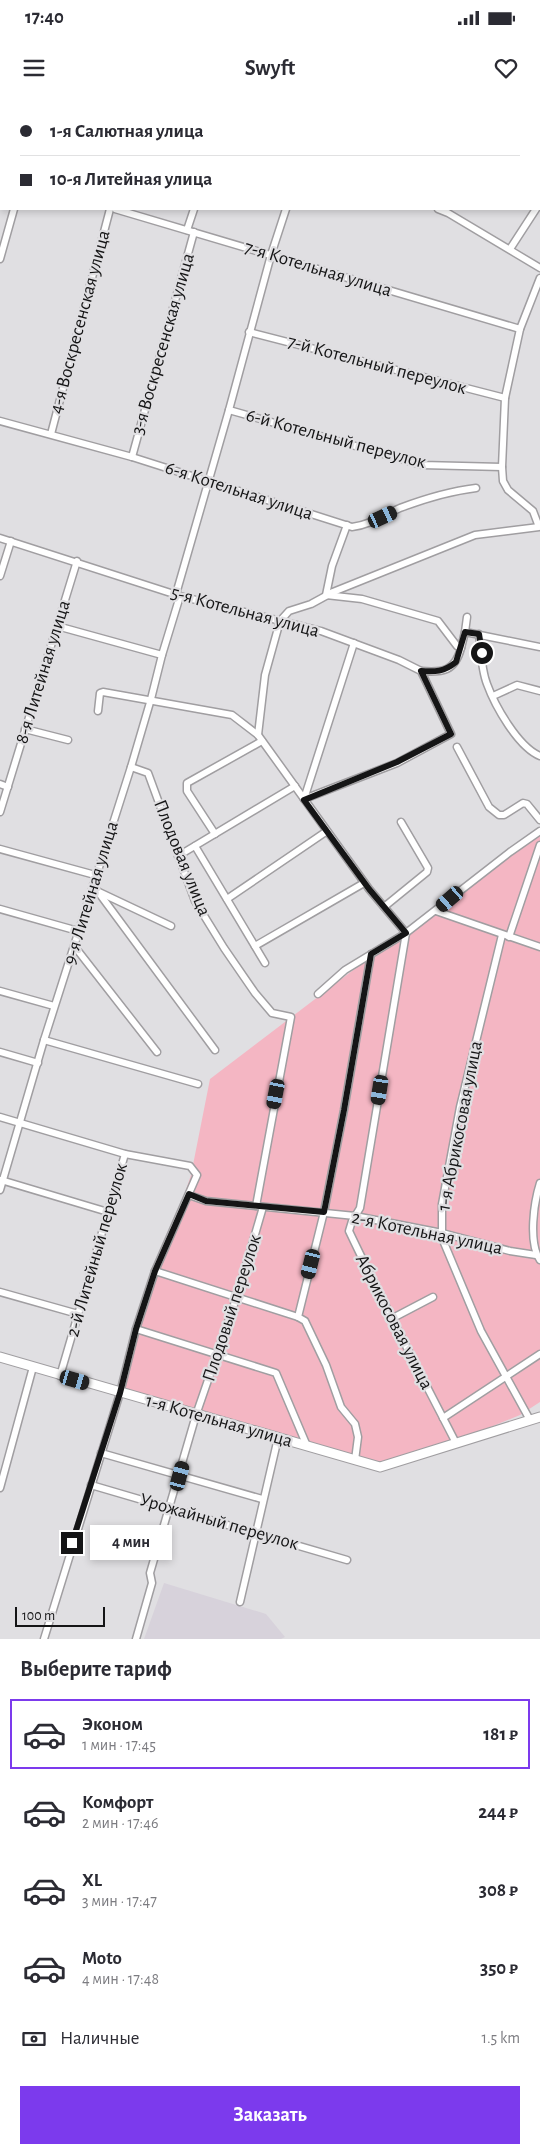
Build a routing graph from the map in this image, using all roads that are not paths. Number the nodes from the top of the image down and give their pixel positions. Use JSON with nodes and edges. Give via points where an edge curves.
{"nodes":[{"id":1,"x":14,"y":210,"type":"edge"},
{"id":2,"x":110,"y":210,"type":"edge"},
{"id":3,"x":118,"y":210,"type":"edge"},
{"id":4,"x":194,"y":210,"type":"edge"},
{"id":5,"x":286,"y":210,"type":"edge"},
{"id":6,"x":535,"y":210,"type":"edge"},
{"id":7,"x":449,"y":211,"type":"edge"},
{"id":8,"x":190,"y":231,"type":"junction"},
{"id":9,"x":510,"y":249,"type":"junction"},
{"id":10,"x":271,"y":255,"type":"junction"},
{"id":11,"x":0,"y":259,"type":"edge"},
{"id":12,"x":540,"y":268,"type":"edge"},
{"id":13,"x":540,"y":278,"type":"edge"},
{"id":14,"x":520,"y":329,"type":"junction"},
{"id":15,"x":249,"y":332,"type":"junction"},
{"id":16,"x":505,"y":398,"type":"junction"},
{"id":17,"x":229,"y":410,"type":"junction"},
{"id":18,"x":0,"y":421,"type":"edge"},
{"id":19,"x":51,"y":434,"type":"junction"},
{"id":20,"x":132,"y":457,"type":"junction"},
{"id":21,"x":502,"y":467,"type":"junction"},
{"id":22,"x":208,"y":481,"type":"junction"},
{"id":23,"x":476,"y":488,"type":"dead end"},
{"id":24,"x":347,"y":525,"type":"junction"},
{"id":25,"x":539,"y":527,"type":"edge"},
{"id":26,"x":0,"y":538,"type":"edge"},
{"id":27,"x":11,"y":541,"type":"junction"},
{"id":28,"x":77,"y":561,"type":"junction"},
{"id":29,"x":0,"y":576,"type":"edge"},
{"id":30,"x":178,"y":595,"type":"junction"},
{"id":31,"x":326,"y":595,"type":"junction"},
{"id":32,"x":467,"y":617,"type":"dead end"},
{"id":33,"x":280,"y":621,"type":"junction"},
{"id":34,"x":57,"y":626,"type":"junction"},
{"id":35,"x":465,"y":632,"type":"junction"},
{"id":36,"x":479,"y":634,"type":"junction"},
{"id":37,"x":354,"y":643,"type":"junction"},
{"id":38,"x":540,"y":647,"type":"edge"},
{"id":39,"x":461,"y":648,"type":"junction"},
{"id":40,"x":162,"y":655,"type":"junction"},
{"id":41,"x":421,"y":671,"type":"junction"},
{"id":42,"x":540,"y":691,"type":"edge"},
{"id":43,"x":493,"y":696,"type":"junction"},
{"id":44,"x":151,"y":699,"type":"junction"},
{"id":45,"x":98,"y":711,"type":"dead end"},
{"id":46,"x":26,"y":729,"type":"junction"},
{"id":47,"x":260,"y":738,"type":"junction"},
{"id":48,"x":68,"y":740,"type":"dead end"},
{"id":49,"x":458,"y":747,"type":"dead end"},
{"id":50,"x":540,"y":756,"type":"edge"},
{"id":51,"x":131,"y":767,"type":"junction"},
{"id":52,"x":0,"y":784,"type":"edge"},
{"id":53,"x":8,"y":786,"type":"junction"},
{"id":54,"x":294,"y":786,"type":"junction"},
{"id":55,"x":304,"y":800,"type":"junction"},
{"id":56,"x":0,"y":812,"type":"edge"},
{"id":57,"x":540,"y":820,"type":"edge"},
{"id":58,"x":401,"y":822,"type":"dead end"},
{"id":59,"x":327,"y":831,"type":"junction"},
{"id":60,"x":540,"y":831,"type":"edge"},
{"id":61,"x":215,"y":834,"type":"junction"},
{"id":62,"x":540,"y":845,"type":"edge"},
{"id":63,"x":196,"y":846,"type":"junction"},
{"id":64,"x":0,"y":848,"type":"edge"},
{"id":65,"x":178,"y":856,"type":"junction"},
{"id":66,"x":95,"y":875,"type":"junction"},
{"id":67,"x":364,"y":882,"type":"junction"},
{"id":68,"x":93,"y":885,"type":"junction"},
{"id":69,"x":98,"y":892,"type":"junction"},
{"id":70,"x":227,"y":899,"type":"junction"},
{"id":71,"x":384,"y":907,"type":"junction"},
{"id":72,"x":0,"y":909,"type":"edge"},
{"id":73,"x":436,"y":911,"type":"junction"},
{"id":74,"x":171,"y":926,"type":"dead end"},
{"id":75,"x":78,"y":931,"type":"junction"},
{"id":76,"x":406,"y":933,"type":"junction"},
{"id":77,"x":506,"y":936,"type":"junction"},
{"id":78,"x":255,"y":946,"type":"junction"},
{"id":79,"x":75,"y":947,"type":"junction"},
{"id":80,"x":540,"y":947,"type":"edge"},
{"id":81,"x":371,"y":954,"type":"junction"},
{"id":82,"x":264,"y":963,"type":"dead end"},
{"id":83,"x":0,"y":990,"type":"edge"},
{"id":84,"x":318,"y":994,"type":"dead end"},
{"id":85,"x":54,"y":1006,"type":"junction"},
{"id":86,"x":291,"y":1017,"type":"joint"},
{"id":87,"x":44,"y":1040,"type":"junction"},
{"id":88,"x":215,"y":1050,"type":"dead end"},
{"id":89,"x":0,"y":1052,"type":"edge"},
{"id":90,"x":157,"y":1052,"type":"dead end"},
{"id":91,"x":38,"y":1063,"type":"junction"},
{"id":92,"x":198,"y":1084,"type":"dead end"},
{"id":93,"x":0,"y":1117,"type":"edge"},
{"id":94,"x":21,"y":1123,"type":"junction"},
{"id":95,"x":125,"y":1154,"type":"junction"},
{"id":96,"x":2,"y":1180,"type":"edge"},
{"id":97,"x":540,"y":1183,"type":"edge"},
{"id":98,"x":0,"y":1190,"type":"edge"},
{"id":99,"x":189,"y":1194,"type":"junction"},
{"id":100,"x":260,"y":1206,"type":"junction"},
{"id":101,"x":108,"y":1212,"type":"junction"},
{"id":102,"x":324,"y":1212,"type":"junction"},
{"id":103,"x":355,"y":1216,"type":"junction"},
{"id":104,"x":442,"y":1233,"type":"junction"},
{"id":105,"x":538,"y":1257,"type":"edge"},
{"id":106,"x":155,"y":1271,"type":"junction"},
{"id":107,"x":0,"y":1292,"type":"edge"},
{"id":108,"x":237,"y":1297,"type":"junction"},
{"id":109,"x":433,"y":1297,"type":"dead end"},
{"id":110,"x":78,"y":1314,"type":"junction"},
{"id":111,"x":298,"y":1317,"type":"junction"},
{"id":112,"x":391,"y":1319,"type":"junction"},
{"id":113,"x":136,"y":1329,"type":"junction"},
{"id":114,"x":540,"y":1354,"type":"edge"},
{"id":115,"x":217,"y":1355,"type":"junction"},
{"id":116,"x":0,"y":1357,"type":"edge"},
{"id":117,"x":33,"y":1367,"type":"junction"},
{"id":118,"x":60,"y":1376,"type":"junction"},
{"id":119,"x":506,"y":1377,"type":"junction"},
{"id":120,"x":120,"y":1393,"type":"junction"},
{"id":121,"x":196,"y":1415,"type":"junction"},
{"id":122,"x":540,"y":1417,"type":"edge"},
{"id":123,"x":443,"y":1418,"type":"junction"},
{"id":124,"x":530,"y":1420,"type":"junction"},
{"id":125,"x":278,"y":1438,"type":"junction"},
{"id":126,"x":456,"y":1444,"type":"junction"},
{"id":127,"x":307,"y":1446,"type":"junction"},
{"id":128,"x":101,"y":1453,"type":"junction"},
{"id":129,"x":355,"y":1460,"type":"junction"},
{"id":130,"x":180,"y":1476,"type":"junction"},
{"id":131,"x":91,"y":1485,"type":"junction"},
{"id":132,"x":0,"y":1488,"type":"edge"},
{"id":133,"x":262,"y":1499,"type":"junction"},
{"id":134,"x":170,"y":1508,"type":"junction"},
{"id":135,"x":255,"y":1532,"type":"junction"},
{"id":136,"x":347,"y":1560,"type":"dead end"},
{"id":137,"x":240,"y":1602,"type":"dead end"},
{"id":138,"x":44,"y":1639,"type":"edge"},
{"id":139,"x":136,"y":1639,"type":"edge"}],
"edges":[{"from":1,"to":11,"type":"street"},
{"from":2,"to":19,"type":"street","name":"4-я Воскресенская улица"},
{"from":3,"to":8,"type":"street","name":"7-я Котельная улица"},
{"from":4,"to":8,"type":"street","name":"3-я Воскресенская улица"},
{"from":5,"to":10,"type":"street","name":"9-я Литейная улица"},
{"from":6,"to":9,"type":"street"},
{"from":7,"to":9,"type":"street"},
{"from":8,"to":10,"type":"street","name":"7-я Котельная улица"},
{"from":8,"to":20,"type":"street","name":"3-я Воскресенская улица"},
{"from":9,"to":12,"type":"street"},
{"from":10,"to":14,"type":"street","name":"7-я Котельная улица"},
{"from":10,"to":15,"type":"street","name":"9-я Литейная улица"},
{"from":13,"to":14,"type":"street"},
{"from":14,"to":16,"type":"street"},
{"from":15,"to":16,"type":"street","name":"7-й Котельный переулок"},
{"from":15,"to":17,"type":"street","name":"9-я Литейная улица"},
{"from":16,"to":21,"type":"street"},
{"from":17,"to":21,"type":"street","name":"6-й Котельный переулок","via":[[422,465]]},
{"from":17,"to":22,"type":"street","name":"9-я Литейная улица"},
{"from":18,"to":19,"type":"street","name":"6-я Котельная улица"},
{"from":19,"to":20,"type":"street","name":"6-я Котельная улица"},
{"from":20,"to":22,"type":"street","name":"6-я Котельная улица"},
{"from":21,"to":25,"type":"street","via":[[503,481],[508,490],[533,511]]},
{"from":22,"to":24,"type":"street","name":"6-я Котельная улица"},
{"from":22,"to":30,"type":"street","name":"9-я Литейная улица"},
{"from":23,"to":24,"type":"street","name":"6-я Котельная улица","via":[[410,504],[366,525]]},
{"from":24,"to":31,"type":"street"},
{"from":25,"to":31,"type":"street","via":[[475,535]]},
{"from":26,"to":27,"type":"street","name":"5-я Котельная улица"},
{"from":27,"to":28,"type":"street","name":"5-я Котельная улица"},
{"from":27,"to":29,"type":"street"},
{"from":28,"to":30,"type":"street","name":"5-я Котельная улица"},
{"from":28,"to":34,"type":"street","name":"8-я Литейная улица"},
{"from":30,"to":33,"type":"street","name":"5-я Котельная улица"},
{"from":30,"to":40,"type":"street","name":"9-я Литейная улица"},
{"from":31,"to":33,"type":"street","via":[[289,611]]},
{"from":31,"to":39,"type":"street","via":[[362,599],[438,621]]},
{"from":32,"to":35,"type":"street"},
{"from":33,"to":37,"type":"street","name":"5-я Котельная улица"},
{"from":33,"to":47,"type":"street","via":[[265,675]]},
{"from":34,"to":40,"type":"street"},
{"from":34,"to":46,"type":"street","name":"8-я Литейная улица"},
{"from":35,"to":36,"type":"street"},
{"from":35,"to":39,"type":"street"},
{"from":36,"to":38,"type":"street"},
{"from":36,"to":43,"type":"street","via":[[485,678]]},
{"from":37,"to":41,"type":"street","name":"5-я Котельная улица"},
{"from":37,"to":55,"type":"street"},
{"from":39,"to":41,"type":"street","via":[[456,662],[450,667],[436,672]]},
{"from":40,"to":44,"type":"street","name":"9-я Литейная улица"},
{"from":41,"to":55,"type":"street","via":[[451,734],[397,762]]},
{"from":42,"to":43,"type":"street","via":[[517,686]]},
{"from":43,"to":50,"type":"street","via":[[511,731]]},
{"from":44,"to":45,"type":"street","via":[[103,692],[100,693]]},
{"from":44,"to":47,"type":"street","via":[[232,715]]},
{"from":44,"to":51,"type":"street","name":"9-я Литейная улица"},
{"from":46,"to":48,"type":"street"},
{"from":46,"to":53,"type":"street","name":"8-я Литейная улица"},
{"from":47,"to":54,"type":"street"},
{"from":47,"to":61,"type":"street","via":[[187,783],[187,791]]},
{"from":49,"to":57,"type":"street","via":[[494,813],[504,815],[523,803]]},
{"from":51,"to":65,"type":"street","name":"Плодовая улица","via":[[148,773]]},
{"from":51,"to":66,"type":"street","name":"9-я Литейная улица"},
{"from":52,"to":53,"type":"street"},
{"from":53,"to":56,"type":"street","name":"8-я Литейная улица"},
{"from":54,"to":55,"type":"street"},
{"from":54,"to":61,"type":"street"},
{"from":55,"to":59,"type":"street"},
{"from":58,"to":71,"type":"street","via":[[428,868]]},
{"from":59,"to":67,"type":"street"},
{"from":59,"to":70,"type":"street"},
{"from":60,"to":73,"type":"street"},
{"from":61,"to":63,"type":"street"},
{"from":62,"to":77,"type":"street","name":"1-я Абрикосовая улица"},
{"from":63,"to":65,"type":"street"},
{"from":63,"to":70,"type":"street"},
{"from":64,"to":66,"type":"street"},
{"from":65,"to":86,"type":"street","name":"Плодовая улица","via":[[195,902],[224,948],[272,1013]]},
{"from":66,"to":68,"type":"street","name":"9-я Литейная улица"},
{"from":67,"to":71,"type":"street"},
{"from":67,"to":78,"type":"street"},
{"from":68,"to":69,"type":"street"},
{"from":68,"to":75,"type":"street","name":"9-я Литейная улица"},
{"from":69,"to":74,"type":"street"},
{"from":69,"to":88,"type":"street"},
{"from":70,"to":78,"type":"street"},
{"from":71,"to":76,"type":"street"},
{"from":72,"to":75,"type":"street"},
{"from":73,"to":76,"type":"street"},
{"from":73,"to":77,"type":"street"},
{"from":75,"to":79,"type":"street","name":"9-я Литейная улица"},
{"from":76,"to":81,"type":"street"},
{"from":76,"to":103,"type":"street","name":"Абрикосовая улица","via":[[360,1208]]},
{"from":77,"to":80,"type":"street"},
{"from":77,"to":104,"type":"street","name":"1-я Абрикосовая улица","via":[[460,1107],[442,1204]]},
{"from":78,"to":82,"type":"street"},
{"from":79,"to":85,"type":"street","name":"9-я Литейная улица"},
{"from":79,"to":90,"type":"street"},
{"from":81,"to":84,"type":"street","via":[[345,970]]},
{"from":81,"to":102,"type":"street"},
{"from":83,"to":85,"type":"street"},
{"from":85,"to":87,"type":"street","name":"9-я Литейная улица"},
{"from":86,"to":100,"type":"street","name":"Плодовый переулок"},
{"from":87,"to":91,"type":"street","name":"9-я Литейная улица"},
{"from":87,"to":92,"type":"street"},
{"from":89,"to":91,"type":"street"},
{"from":91,"to":94,"type":"street","name":"9-я Литейная улица"},
{"from":93,"to":94,"type":"street"},
{"from":94,"to":95,"type":"street"},
{"from":94,"to":96,"type":"street","name":"9-я Литейная улица"},
{"from":95,"to":99,"type":"street","via":[[190,1166],[197,1175]]},
{"from":95,"to":101,"type":"street","name":"2-й Литейный переулок"},
{"from":96,"to":98,"type":"street","name":"9-я Литейная улица"},
{"from":96,"to":101,"type":"street"},
{"from":97,"to":105,"type":"street","via":[[532,1230]]},
{"from":99,"to":100,"type":"street","name":"2-я Котельная улица","via":[[206,1201]]},
{"from":99,"to":106,"type":"street"},
{"from":100,"to":102,"type":"street","name":"2-я Котельная улица"},
{"from":100,"to":108,"type":"street","name":"Плодовый переулок"},
{"from":101,"to":110,"type":"street","name":"2-й Литейный переулок"},
{"from":102,"to":103,"type":"street","name":"2-я Котельная улица"},
{"from":102,"to":111,"type":"street"},
{"from":103,"to":104,"type":"street","name":"2-я Котельная улица"},
{"from":103,"to":112,"type":"street","name":"Абрикосовая улица","via":[[349,1231]]},
{"from":104,"to":105,"type":"street","name":"2-я Котельная улица"},
{"from":104,"to":119,"type":"street","name":"1-я Абрикосовая улица","via":[[481,1331]]},
{"from":106,"to":108,"type":"street"},
{"from":106,"to":113,"type":"street"},
{"from":107,"to":110,"type":"street"},
{"from":108,"to":111,"type":"street"},
{"from":108,"to":115,"type":"street","name":"Плодовый переулок"},
{"from":109,"to":112,"type":"street"},
{"from":110,"to":118,"type":"street","name":"2-й Литейный переулок"},
{"from":111,"to":129,"type":"street","via":[[305,1320],[310,1329],[341,1407],[355,1424],[358,1437]]},
{"from":112,"to":123,"type":"street","name":"Абрикосовая улица"},
{"from":113,"to":115,"type":"street"},
{"from":113,"to":120,"type":"street"},
{"from":114,"to":119,"type":"street"},
{"from":115,"to":121,"type":"street","name":"Плодовый переулок"},
{"from":115,"to":127,"type":"street","via":[[276,1373]]},
{"from":116,"to":117,"type":"street","name":"1-я Котельная улица"},
{"from":117,"to":118,"type":"street","name":"1-я Котельная улица"},
{"from":117,"to":132,"type":"street"},
{"from":118,"to":120,"type":"street","name":"1-я Котельная улица"},
{"from":119,"to":123,"type":"street"},
{"from":119,"to":124,"type":"street","name":"1-я Абрикосовая улица"},
{"from":120,"to":121,"type":"street","name":"1-я Котельная улица"},
{"from":120,"to":128,"type":"street"},
{"from":121,"to":125,"type":"street","name":"1-я Котельная улица"},
{"from":121,"to":130,"type":"street","name":"Плодовый переулок"},
{"from":122,"to":124,"type":"street"},
{"from":123,"to":126,"type":"street","name":"Абрикосовая улица"},
{"from":124,"to":126,"type":"street"},
{"from":125,"to":127,"type":"street","name":"1-я Котельная улица"},
{"from":125,"to":133,"type":"street"},
{"from":126,"to":129,"type":"street","name":"1-я Котельная улица","via":[[380,1468]]},
{"from":127,"to":129,"type":"street","name":"1-я Котельная улица"},
{"from":128,"to":130,"type":"street"},
{"from":128,"to":131,"type":"street"},
{"from":130,"to":133,"type":"street"},
{"from":130,"to":134,"type":"street","name":"Плодовый переулок"},
{"from":131,"to":134,"type":"street","name":"Урожайный переулок"},
{"from":131,"to":138,"type":"street"},
{"from":133,"to":135,"type":"street"},
{"from":134,"to":135,"type":"street","name":"Урожайный переулок"},
{"from":134,"to":139,"type":"street","name":"Плодовый переулок","via":[[150,1573],[152,1583]]},
{"from":135,"to":136,"type":"street","name":"Урожайный переулок"},
{"from":135,"to":137,"type":"street"}]}
